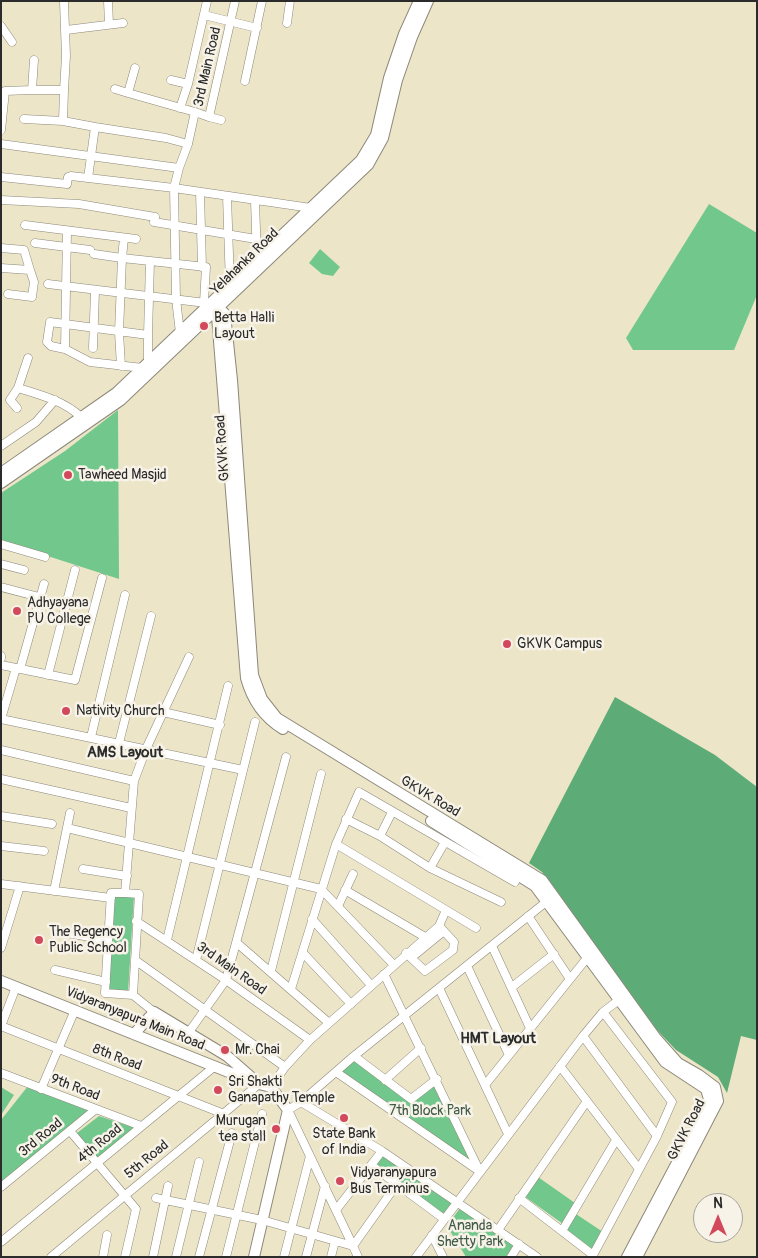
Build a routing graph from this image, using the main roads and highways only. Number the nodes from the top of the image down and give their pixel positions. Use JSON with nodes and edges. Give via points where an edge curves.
{"nodes":[{"id":1,"x":419,"y":1,"type":"edge"},
{"id":2,"x":428,"y":1,"type":"edge"},
{"id":3,"x":211,"y":305,"type":"junction"},
{"id":4,"x":1,"y":474,"type":"edge"},
{"id":5,"x":1,"y":483,"type":"edge"},
{"id":6,"x":550,"y":898,"type":"junction"},
{"id":7,"x":1,"y":981,"type":"edge"},
{"id":8,"x":622,"y":998,"type":"junction"},
{"id":9,"x":642,"y":1024,"type":"junction"},
{"id":10,"x":134,"y":1034,"type":"junction"},
{"id":11,"x":259,"y":1084,"type":"junction"},
{"id":12,"x":254,"y":1257,"type":"edge"},
{"id":13,"x":627,"y":1257,"type":"edge"},
{"id":14,"x":637,"y":1257,"type":"edge"}],
"edges":[{"from":1,"to":3,"type":"main road","name":"Yelahanka Road","via":[[389,78],[376,135],[361,160]]},
{"from":2,"to":3,"type":"main road","name":"Yelahanka Road","via":[[397,80],[383,138],[368,165]]},
{"from":3,"to":4,"type":"main road","name":"Yelahanka Road","via":[[116,393]]},
{"from":3,"to":5,"type":"main road","name":"Yelahanka Road","via":[[121,400]]},
{"from":3,"to":6,"type":"main road","name":"GKVK Road","via":[[225,314],[253,675],[262,699],[277,718],[529,870],[542,880]]},
{"from":6,"to":8,"type":"main road","name":"GKVK Road"},
{"from":6,"to":8,"type":"main road","name":"GKVK Road","via":[[587,958]]},
{"from":7,"to":10,"type":"main road","name":"Vidyaranyapura Main Road"},
{"from":8,"to":9,"type":"main road","name":"GKVK Road"},
{"from":9,"to":13,"type":"main road","name":"GKVK Road","via":[[665,1062],[706,1089],[709,1098]]},
{"from":9,"to":14,"type":"main road","name":"GKVK Road","via":[[678,1063],[715,1087],[718,1101]]},
{"from":10,"to":11,"type":"main road","name":"Vidyaranyapura Main Road"},
{"from":10,"to":11,"type":"main road","via":[[154,1012],[227,1056]]},
{"from":11,"to":12,"type":"main road","name":"Vidyaranyapura Main Road","via":[[271,1087],[288,1110]]}]}
